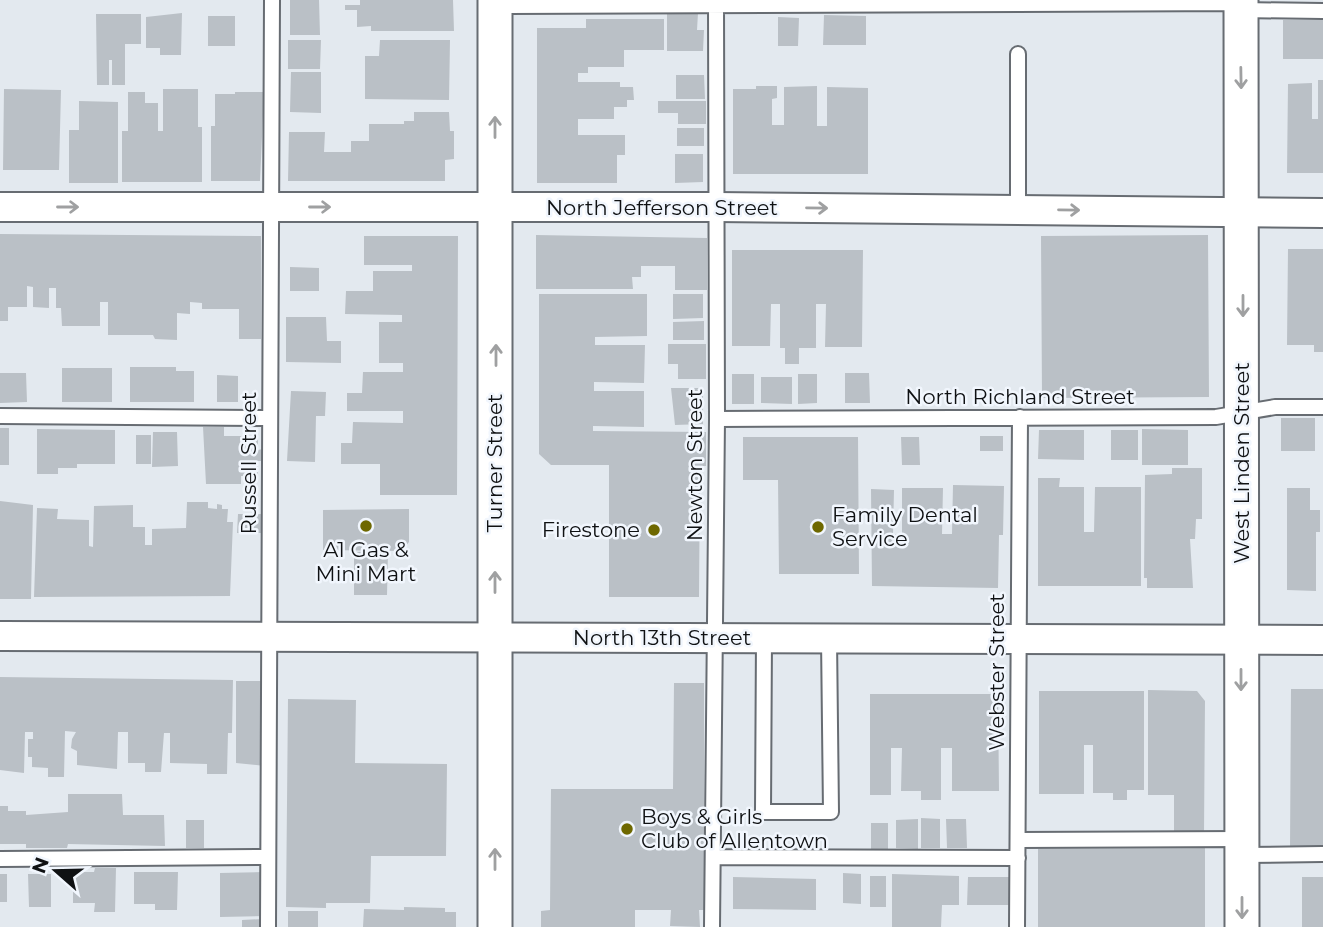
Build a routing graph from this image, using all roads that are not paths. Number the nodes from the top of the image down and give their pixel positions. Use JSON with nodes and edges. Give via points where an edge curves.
{"nodes":[{"id":1,"x":272,"y":0,"type":"edge"},
{"id":2,"x":495,"y":3,"type":"edge"},
{"id":3,"x":716,"y":3,"type":"junction"},
{"id":4,"x":1241,"y":4,"type":"edge"},
{"id":5,"x":1323,"y":11,"type":"edge"},
{"id":6,"x":1018,"y":54,"type":"dead end"},
{"id":7,"x":0,"y":207,"type":"edge"},
{"id":8,"x":270,"y":207,"type":"junction"},
{"id":9,"x":716,"y":207,"type":"junction"},
{"id":10,"x":496,"y":208,"type":"junction"},
{"id":11,"x":1018,"y":209,"type":"junction"},
{"id":12,"x":1243,"y":213,"type":"junction"},
{"id":13,"x":1323,"y":213,"type":"edge"},
{"id":14,"x":1323,"y":407,"type":"edge"},
{"id":15,"x":1243,"y":411,"type":"junction"},
{"id":16,"x":0,"y":415,"type":"edge"},
{"id":17,"x":1020,"y":417,"type":"junction"},
{"id":18,"x":270,"y":418,"type":"junction"},
{"id":19,"x":716,"y":419,"type":"junction"},
{"id":20,"x":0,"y":636,"type":"edge"},
{"id":21,"x":269,"y":637,"type":"junction"},
{"id":22,"x":495,"y":637,"type":"junction"},
{"id":23,"x":715,"y":638,"type":"junction"},
{"id":24,"x":764,"y":638,"type":"junction"},
{"id":25,"x":829,"y":638,"type":"junction"},
{"id":26,"x":1018,"y":639,"type":"junction"},
{"id":27,"x":1241,"y":640,"type":"junction"},
{"id":28,"x":1323,"y":640,"type":"edge"},
{"id":29,"x":1018,"y":840,"type":"junction"},
{"id":30,"x":1242,"y":847,"type":"junction"},
{"id":31,"x":1323,"y":854,"type":"edge"},
{"id":32,"x":267,"y":857,"type":"junction"},
{"id":33,"x":712,"y":857,"type":"junction"},
{"id":34,"x":1018,"y":858,"type":"junction"},
{"id":35,"x":0,"y":859,"type":"edge"},
{"id":36,"x":268,"y":927,"type":"edge"},
{"id":37,"x":495,"y":927,"type":"edge"},
{"id":38,"x":712,"y":927,"type":"edge"},
{"id":39,"x":1017,"y":927,"type":"edge"},
{"id":40,"x":1242,"y":927,"type":"edge"}],
"edges":[{"from":1,"to":8,"type":"lane","name":"Russell Street"},
{"from":2,"to":3,"type":"lane"},
{"from":10,"to":2,"type":"street","name":"Turner Street","one_way":true},
{"from":3,"to":4,"type":"lane"},
{"from":3,"to":9,"type":"lane","name":"Newton Street"},
{"from":4,"to":5,"type":"lane"},
{"from":4,"to":12,"type":"street","name":"West Linden Street","one_way":true},
{"from":6,"to":11,"type":"lane"},
{"from":7,"to":8,"type":"street","name":"North Jefferson Street","one_way":true},
{"from":8,"to":10,"type":"street","name":"North Jefferson Street","one_way":true},
{"from":8,"to":18,"type":"lane","name":"Russell Street"},
{"from":9,"to":10,"type":"street","name":"North Jefferson Street"},
{"from":9,"to":11,"type":"street","name":"North Jefferson Street","one_way":true},
{"from":9,"to":19,"type":"lane","name":"Newton Street"},
{"from":22,"to":10,"type":"street","name":"Turner Street","one_way":true},
{"from":11,"to":12,"type":"street","name":"North Jefferson Street","one_way":true},
{"from":12,"to":13,"type":"street","name":"North Jefferson Street"},
{"from":12,"to":15,"type":"street","name":"West Linden Street","one_way":true},
{"from":14,"to":15,"type":"lane","name":"North Richland Street"},
{"from":15,"to":17,"type":"lane","name":"North Richland Street","via":[[1216,417]]},
{"from":15,"to":27,"type":"street","name":"West Linden Street"},
{"from":16,"to":18,"type":"lane"},
{"from":17,"to":19,"type":"lane","name":"North Richland Street"},
{"from":17,"to":26,"type":"lane","name":"Webster Street"},
{"from":18,"to":21,"type":"lane","name":"Russell Street"},
{"from":19,"to":23,"type":"lane","name":"Newton Street"},
{"from":20,"to":21,"type":"street","name":"North 13th Street"},
{"from":21,"to":22,"type":"street","name":"North 13th Street"},
{"from":21,"to":32,"type":"lane","name":"Russell Street"},
{"from":22,"to":23,"type":"street","name":"North 13th Street"},
{"from":37,"to":22,"type":"street","name":"Turner Street","one_way":true},
{"from":23,"to":24,"type":"street","name":"North 13th Street"},
{"from":23,"to":33,"type":"lane","name":"Newton Street"},
{"from":24,"to":25,"type":"street","name":"North 13th Street"},
{"from":24,"to":25,"type":"lane","via":[[763,812],[831,812]]},
{"from":25,"to":26,"type":"street","name":"North 13th Street"},
{"from":26,"to":27,"type":"street","name":"North 13th Street"},
{"from":26,"to":29,"type":"lane","name":"Webster Street"},
{"from":27,"to":28,"type":"street","name":"North 13th Street"},
{"from":27,"to":30,"type":"street","name":"West Linden Street","one_way":true},
{"from":29,"to":30,"type":"lane"},
{"from":29,"to":34,"type":"lane","name":"Webster Street"},
{"from":30,"to":31,"type":"lane"},
{"from":30,"to":40,"type":"street","name":"West Linden Street","one_way":true},
{"from":32,"to":35,"type":"lane"},
{"from":32,"to":36,"type":"lane","name":"Russell Street"},
{"from":33,"to":34,"type":"lane"},
{"from":33,"to":38,"type":"lane","name":"Newton Street"},
{"from":34,"to":39,"type":"lane","name":"Webster Street"}]}
